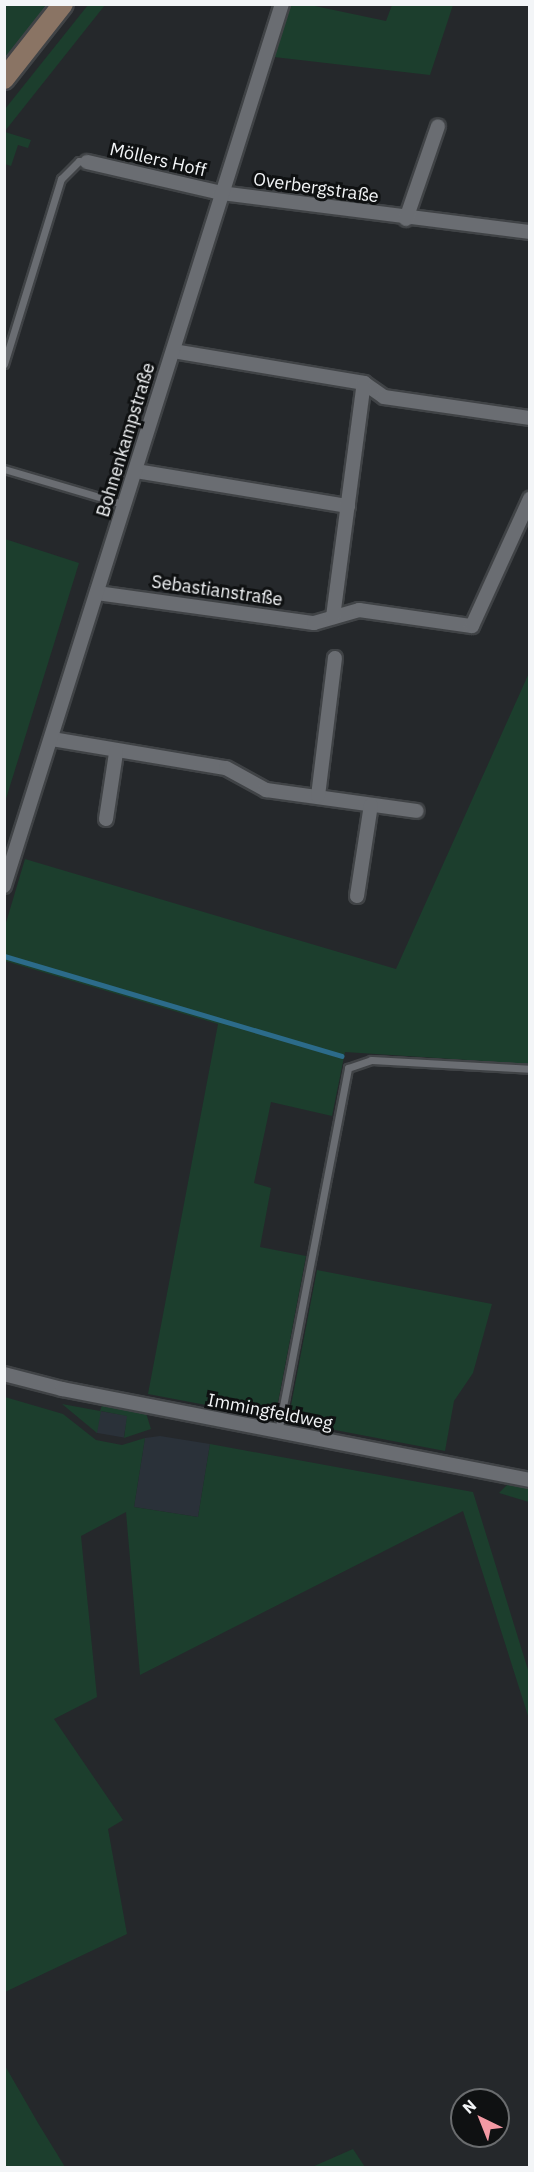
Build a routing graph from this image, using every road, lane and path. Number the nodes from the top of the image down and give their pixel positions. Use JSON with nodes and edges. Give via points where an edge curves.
{"nodes":[{"id":1,"x":63,"y":4,"type":"edge"},
{"id":2,"x":282,"y":4,"type":"edge"},
{"id":3,"x":4,"y":79,"type":"edge"},
{"id":4,"x":438,"y":126,"type":"dead end"},
{"id":5,"x":87,"y":162,"type":"joint"},
{"id":6,"x":221,"y":193,"type":"junction"},
{"id":7,"x":406,"y":219,"type":"junction"},
{"id":8,"x":530,"y":232,"type":"edge"},
{"id":9,"x":173,"y":351,"type":"junction"},
{"id":10,"x":4,"y":364,"type":"edge"},
{"id":11,"x":364,"y":383,"type":"junction"},
{"id":12,"x":530,"y":418,"type":"edge"},
{"id":13,"x":4,"y":469,"type":"edge"},
{"id":14,"x":136,"y":471,"type":"junction"},
{"id":15,"x":530,"y":499,"type":"edge"},
{"id":16,"x":126,"y":505,"type":"junction"},
{"id":17,"x":348,"y":506,"type":"junction"},
{"id":18,"x":97,"y":593,"type":"junction"},
{"id":19,"x":333,"y":617,"type":"junction"},
{"id":20,"x":335,"y":658,"type":"dead end"},
{"id":21,"x":52,"y":739,"type":"junction"},
{"id":22,"x":116,"y":753,"type":"junction"},
{"id":23,"x":318,"y":796,"type":"junction"},
{"id":24,"x":371,"y":805,"type":"junction"},
{"id":25,"x":417,"y":811,"type":"dead end"},
{"id":26,"x":106,"y":819,"type":"dead end"},
{"id":27,"x":4,"y":886,"type":"edge"},
{"id":28,"x":357,"y":896,"type":"dead end"},
{"id":29,"x":530,"y":1070,"type":"edge"},
{"id":30,"x":4,"y":1374,"type":"edge"},
{"id":31,"x":278,"y":1432,"type":"junction"},
{"id":32,"x":530,"y":1480,"type":"edge"}],
"edges":[{"from":1,"to":3,"type":"street"},
{"from":2,"to":6,"type":"street","name":"Bohnenkampstraße"},
{"from":4,"to":7,"type":"street"},
{"from":5,"to":6,"type":"street","name":"Möllers Hoff"},
{"from":5,"to":10,"type":"lane","via":[[71,166],[61,179]]},
{"from":6,"to":7,"type":"street","name":"Overbergstraße"},
{"from":6,"to":9,"type":"street","name":"Bohnenkampstraße"},
{"from":7,"to":8,"type":"street","name":"Overbergstraße"},
{"from":9,"to":11,"type":"street"},
{"from":9,"to":14,"type":"street","name":"Bohnenkampstraße"},
{"from":11,"to":12,"type":"street","via":[[384,397]]},
{"from":11,"to":17,"type":"street"},
{"from":13,"to":16,"type":"lane"},
{"from":14,"to":16,"type":"street","name":"Bohnenkampstraße"},
{"from":14,"to":17,"type":"street"},
{"from":15,"to":19,"type":"street","name":"Sebastianstraße","via":[[472,626],[359,610]]},
{"from":16,"to":18,"type":"street","name":"Bohnenkampstraße"},
{"from":17,"to":19,"type":"street"},
{"from":18,"to":19,"type":"street","name":"Sebastianstraße","via":[[314,622]]},
{"from":18,"to":21,"type":"street","name":"Bohnenkampstraße"},
{"from":20,"to":23,"type":"street"},
{"from":21,"to":22,"type":"street"},
{"from":21,"to":27,"type":"street","name":"Bohnenkampstraße"},
{"from":22,"to":23,"type":"street","via":[[226,768],[266,790]]},
{"from":22,"to":26,"type":"street"},
{"from":23,"to":24,"type":"street"},
{"from":24,"to":25,"type":"street"},
{"from":24,"to":28,"type":"street"},
{"from":29,"to":31,"type":"lane","via":[[370,1060],[348,1068]]},
{"from":30,"to":31,"type":"street","name":"Immingfeldweg"},
{"from":31,"to":32,"type":"street","name":"Immingfeldweg"}]}
